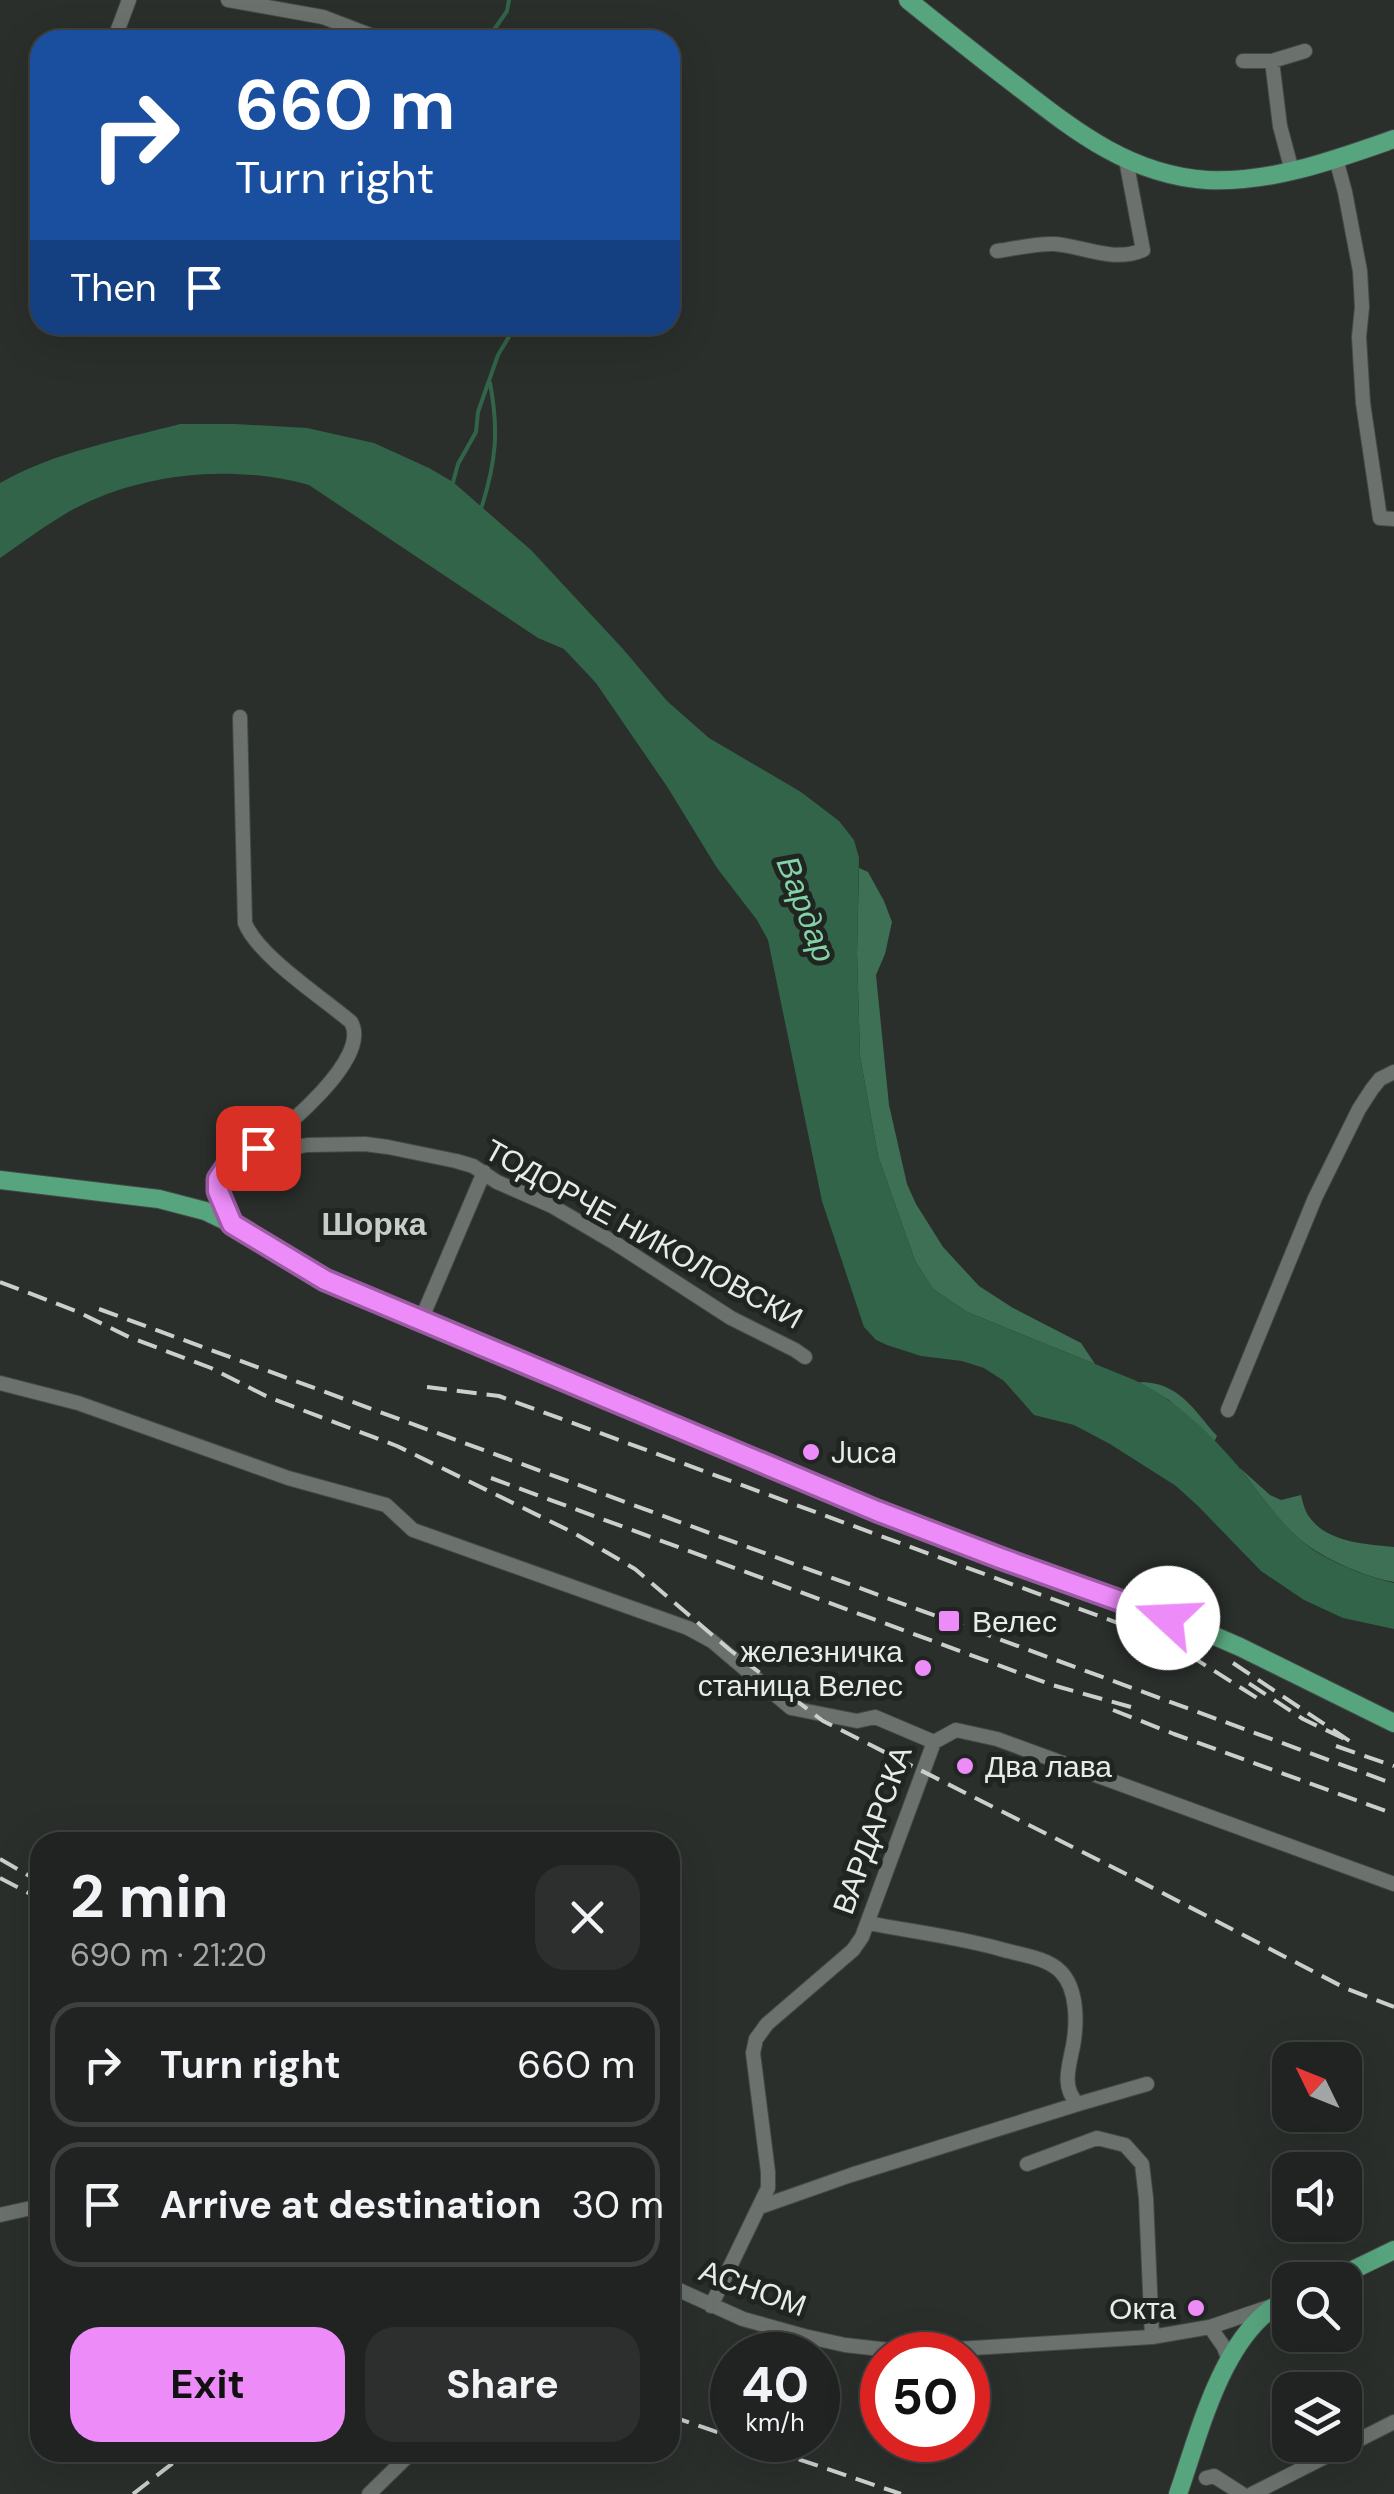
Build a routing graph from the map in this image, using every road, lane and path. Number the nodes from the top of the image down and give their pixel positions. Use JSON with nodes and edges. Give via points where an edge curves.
{"nodes":[{"id":1,"x":129,"y":0,"type":"edge"},
{"id":2,"x":228,"y":0,"type":"edge"},
{"id":3,"x":908,"y":0,"type":"edge"},
{"id":4,"x":118,"y":30,"type":"edge"},
{"id":5,"x":361,"y":30,"type":"edge"},
{"id":6,"x":1305,"y":51,"type":"dead end"},
{"id":7,"x":1244,"y":61,"type":"dead end"},
{"id":8,"x":1272,"y":61,"type":"junction"},
{"id":9,"x":1394,"y":139,"type":"edge"},
{"id":10,"x":1336,"y":159,"type":"junction"},
{"id":11,"x":1126,"y":160,"type":"junction"},
{"id":12,"x":1292,"y":172,"type":"junction"},
{"id":13,"x":997,"y":251,"type":"dead end"},
{"id":14,"x":1394,"y":518,"type":"edge"},
{"id":15,"x":240,"y":717,"type":"dead end"},
{"id":16,"x":1394,"y":1072,"type":"edge"},
{"id":17,"x":258,"y":1148,"type":"junction"},
{"id":18,"x":484,"y":1172,"type":"junction"},
{"id":19,"x":0,"y":1180,"type":"edge"},
{"id":20,"x":232,"y":1224,"type":"junction"},
{"id":21,"x":421,"y":1320,"type":"junction"},
{"id":22,"x":805,"y":1357,"type":"dead end"},
{"id":23,"x":0,"y":1383,"type":"edge"},
{"id":24,"x":1228,"y":1410,"type":"dead end"},
{"id":25,"x":1394,"y":1723,"type":"edge"},
{"id":26,"x":934,"y":1742,"type":"junction"},
{"id":27,"x":1394,"y":1884,"type":"edge"},
{"id":28,"x":868,"y":1923,"type":"junction"},
{"id":29,"x":1147,"y":2084,"type":"dead end"},
{"id":30,"x":1078,"y":2104,"type":"junction"},
{"id":31,"x":1027,"y":2164,"type":"dead end"},
{"id":32,"x":760,"y":2207,"type":"junction"},
{"id":33,"x":30,"y":2208,"type":"edge"},
{"id":34,"x":0,"y":2215,"type":"edge"},
{"id":35,"x":1394,"y":2251,"type":"edge"},
{"id":36,"x":1362,"y":2266,"type":"edge"},
{"id":37,"x":680,"y":2291,"type":"edge"},
{"id":38,"x":1272,"y":2305,"type":"edge"},
{"id":39,"x":711,"y":2306,"type":"junction"},
{"id":40,"x":1272,"y":2311,"type":"edge"},
{"id":41,"x":1210,"y":2327,"type":"junction"},
{"id":42,"x":1152,"y":2337,"type":"junction"},
{"id":43,"x":1228,"y":2358,"type":"junction"},
{"id":44,"x":1394,"y":2422,"type":"edge"},
{"id":45,"x":402,"y":2462,"type":"edge"},
{"id":46,"x":1206,"y":2478,"type":"dead end"},
{"id":47,"x":1284,"y":2488,"type":"edge"},
{"id":48,"x":369,"y":2494,"type":"edge"},
{"id":49,"x":1178,"y":2494,"type":"edge"},
{"id":50,"x":1242,"y":2494,"type":"edge"},
{"id":51,"x":1252,"y":2494,"type":"edge"}],
"edges":[{"from":1,"to":4,"type":"street"},
{"from":2,"to":5,"type":"street"},
{"from":3,"to":11,"type":"main road","via":[[1050,112]]},
{"from":6,"to":8,"type":"street"},
{"from":7,"to":8,"type":"street"},
{"from":8,"to":12,"type":"street"},
{"from":9,"to":10,"type":"main road"},
{"from":10,"to":12,"type":"main road"},
{"from":10,"to":14,"type":"street","via":[[1360,271],[1363,403],[1380,518]]},
{"from":11,"to":12,"type":"main road","via":[[1204,180]]},
{"from":11,"to":13,"type":"street","via":[[1143,250],[1115,255],[1056,244]]},
{"from":15,"to":17,"type":"street","via":[[248,932],[351,1022],[356,1036],[329,1085]]},
{"from":16,"to":24,"type":"street","via":[[1372,1089],[1327,1172]]},
{"from":17,"to":18,"type":"street","name":"ТОДОРЧЕ НИКОЛОВСКИ","via":[[365,1144]]},
{"from":17,"to":20,"type":"street","via":[[229,1163],[218,1179]]},
{"from":18,"to":21,"type":"street"},
{"from":18,"to":22,"type":"street","name":"ТОДОРЧЕ НИКОЛОВСКИ"},
{"from":19,"to":20,"type":"main road","via":[[159,1199]]},
{"from":20,"to":21,"type":"main road","via":[[325,1280]]},
{"from":21,"to":25,"type":"main road","via":[[877,1511],[1203,1631]]},
{"from":23,"to":26,"type":"street","via":[[386,1505],[413,1530],[688,1628],[791,1708],[857,1722],[875,1716]]},
{"from":26,"to":27,"type":"street","name":"ВАРДАРСКА","via":[[956,1730],[996,1739]]},
{"from":26,"to":28,"type":"street","name":"ВАРДАРСКА"},
{"from":28,"to":30,"type":"street","via":[[980,1942],[1060,1970],[1077,2018],[1068,2089]]},
{"from":28,"to":32,"type":"street","name":"ВАРДАРСКА","via":[[853,1950],[756,2039],[768,2172]]},
{"from":29,"to":30,"type":"street"},
{"from":30,"to":32,"type":"street"},
{"from":31,"to":42,"type":"street","via":[[1097,2138],[1125,2144],[1142,2164]]},
{"from":32,"to":39,"type":"street","name":"ВАРДАРСКА"},
{"from":33,"to":34,"type":"street"},
{"from":35,"to":36,"type":"main road"},
{"from":37,"to":39,"type":"street","name":"АСНОМ"},
{"from":38,"to":41,"type":"street","name":"АСНОМ"},
{"from":39,"to":42,"type":"street","name":"АСНОМ","via":[[817,2339],[908,2352]]},
{"from":40,"to":43,"type":"main road"},
{"from":41,"to":42,"type":"street","name":"АСНОМ"},
{"from":41,"to":43,"type":"street"},
{"from":43,"to":49,"type":"main road"},
{"from":44,"to":47,"type":"street"},
{"from":45,"to":48,"type":"street"},
{"from":46,"to":50,"type":"street","via":[[1214,2476]]},
{"from":47,"to":51,"type":"street"}]}
